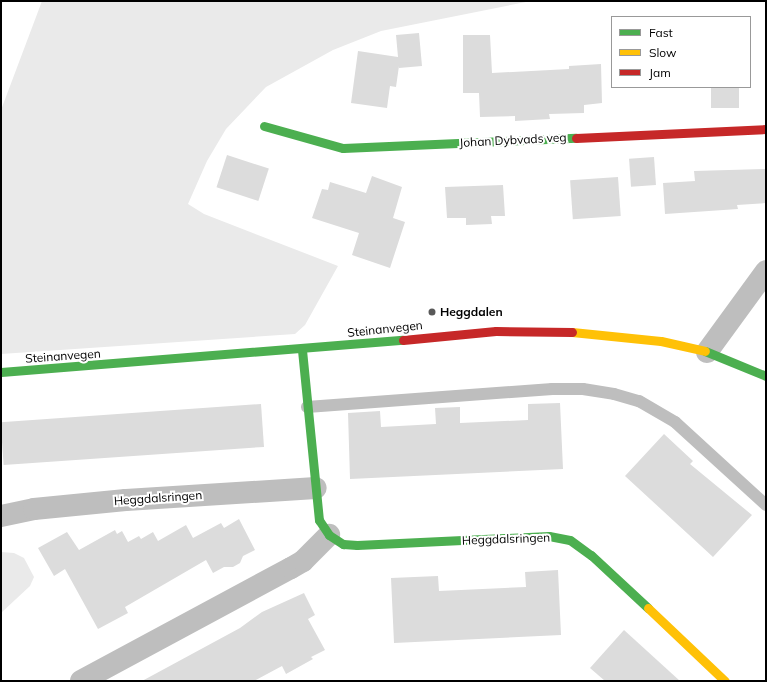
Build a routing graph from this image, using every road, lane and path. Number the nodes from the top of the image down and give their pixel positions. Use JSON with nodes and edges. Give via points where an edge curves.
{"nodes":[{"id":1,"x":264,"y":126,"type":"dead end"},
{"id":2,"x":766,"y":129,"type":"edge"},
{"id":3,"x":766,"y":271,"type":"edge"},
{"id":4,"x":302,"y":350,"type":"junction"},
{"id":5,"x":708,"y":352,"type":"junction"},
{"id":6,"x":1,"y":372,"type":"edge"},
{"id":7,"x":766,"y":376,"type":"edge"},
{"id":8,"x":308,"y":408,"type":"junction"},
{"id":9,"x":316,"y":488,"type":"junction"},
{"id":10,"x":766,"y":505,"type":"edge"},
{"id":11,"x":1,"y":516,"type":"edge"},
{"id":12,"x":330,"y":535,"type":"junction"},
{"id":13,"x":81,"y":681,"type":"edge"},
{"id":14,"x":726,"y":681,"type":"edge"}],
"edges":[{"from":1,"to":2,"type":"street","name":"Johan Dybvads veg","via":[[343,148]]},
{"from":3,"to":5,"type":"street"},
{"from":4,"to":5,"type":"street","name":"Steinanvegen","via":[[496,331],[562,331],[645,339]]},
{"from":4,"to":6,"type":"street","name":"Steinanvegen"},
{"from":4,"to":8,"type":"street"},
{"from":5,"to":7,"type":"street","name":"Steinanvegen"},
{"from":8,"to":9,"type":"street"},
{"from":8,"to":10,"type":"lane","via":[[552,389],[583,389],[614,394],[639,401],[675,422]]},
{"from":9,"to":11,"type":"street","name":"Heggdalsringen","via":[[126,500],[34,509]]},
{"from":9,"to":12,"type":"street","via":[[320,520]]},
{"from":12,"to":13,"type":"street","via":[[303,561]]},
{"from":12,"to":14,"type":"street","name":"Heggdalsringen","via":[[343,544],[357,545],[549,536],[570,540],[591,555]]}]}
